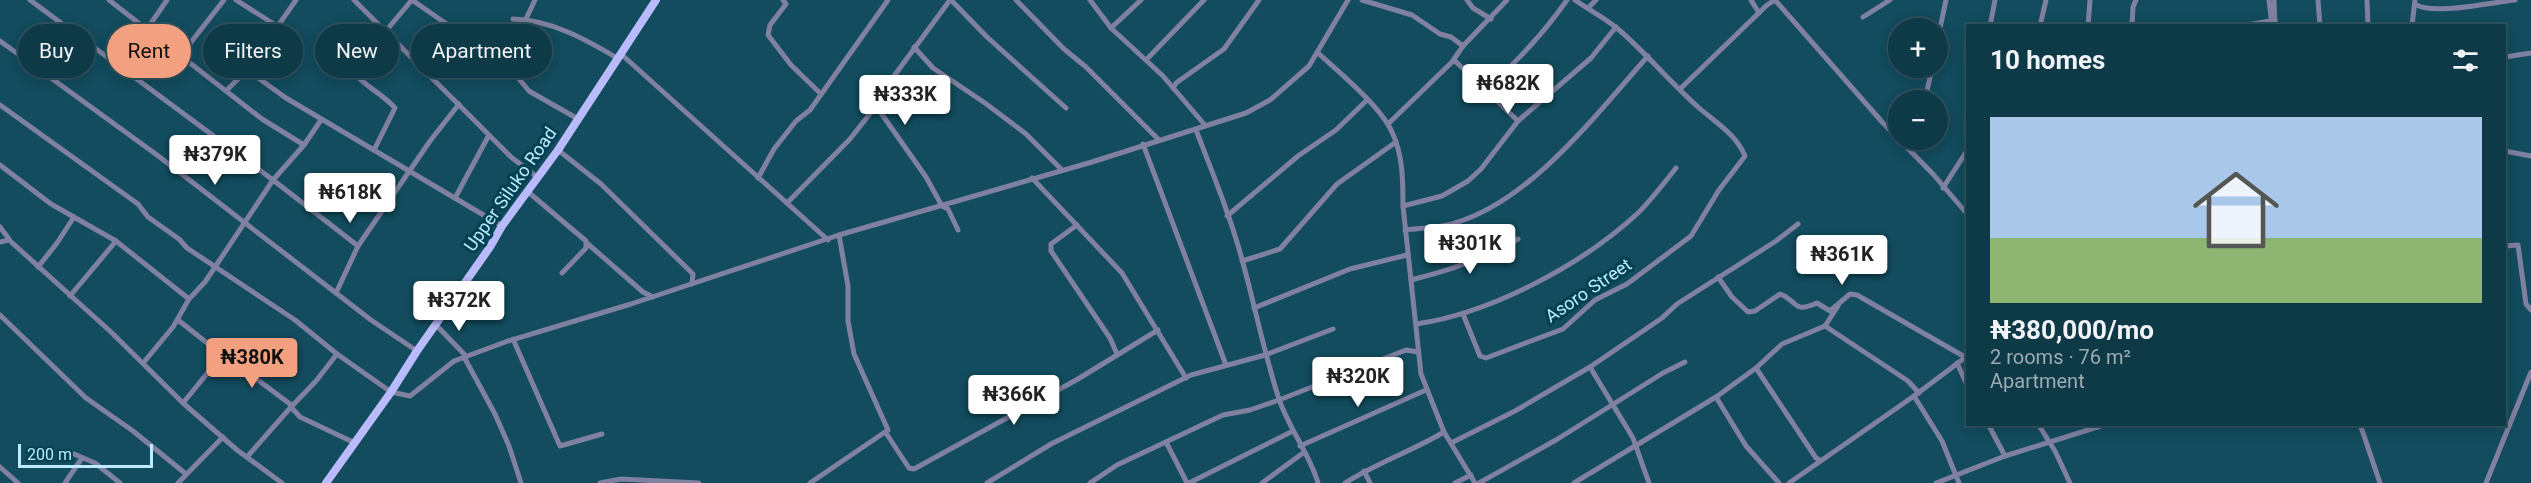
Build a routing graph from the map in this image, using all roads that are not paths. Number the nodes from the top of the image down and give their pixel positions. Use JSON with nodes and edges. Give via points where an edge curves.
{"nodes":[{"id":1,"x":30,"y":0,"type":"edge"},
{"id":2,"x":109,"y":0,"type":"edge"},
{"id":3,"x":166,"y":0,"type":"edge"},
{"id":4,"x":224,"y":0,"type":"edge"},
{"id":5,"x":236,"y":0,"type":"edge"},
{"id":6,"x":296,"y":0,"type":"edge"},
{"id":7,"x":354,"y":0,"type":"edge"},
{"id":8,"x":412,"y":0,"type":"edge"},
{"id":9,"x":535,"y":0,"type":"edge"},
{"id":10,"x":656,"y":0,"type":"edge"},
{"id":11,"x":888,"y":0,"type":"edge"},
{"id":12,"x":951,"y":0,"type":"edge"},
{"id":13,"x":1016,"y":0,"type":"edge"},
{"id":14,"x":1090,"y":0,"type":"edge"},
{"id":15,"x":1141,"y":0,"type":"edge"},
{"id":16,"x":1204,"y":0,"type":"edge"},
{"id":17,"x":1259,"y":0,"type":"edge"},
{"id":18,"x":1348,"y":0,"type":"edge"},
{"id":19,"x":1362,"y":0,"type":"edge"},
{"id":20,"x":1467,"y":0,"type":"edge"},
{"id":21,"x":1507,"y":0,"type":"edge"},
{"id":22,"x":1567,"y":0,"type":"edge"},
{"id":23,"x":1575,"y":0,"type":"edge"},
{"id":24,"x":1596,"y":0,"type":"edge"},
{"id":25,"x":1751,"y":0,"type":"edge"},
{"id":26,"x":1775,"y":0,"type":"edge"},
{"id":27,"x":1890,"y":0,"type":"edge"},
{"id":28,"x":1946,"y":0,"type":"edge"},
{"id":29,"x":1995,"y":0,"type":"edge"},
{"id":30,"x":2046,"y":0,"type":"edge"},
{"id":31,"x":2090,"y":0,"type":"edge"},
{"id":32,"x":2136,"y":0,"type":"edge"},
{"id":33,"x":2270,"y":0,"type":"edge"},
{"id":34,"x":2274,"y":0,"type":"edge"},
{"id":35,"x":2318,"y":0,"type":"edge"},
{"id":36,"x":2367,"y":0,"type":"edge"},
{"id":37,"x":2515,"y":0,"type":"edge"},
{"id":38,"x":786,"y":1,"type":"edge"},
{"id":39,"x":2415,"y":2,"type":"edge"},
{"id":40,"x":1588,"y":9,"type":"junction"},
{"id":41,"x":1759,"y":12,"type":"junction"},
{"id":42,"x":527,"y":17,"type":"junction"},
{"id":43,"x":1863,"y":17,"type":"dead end"},
{"id":44,"x":1942,"y":18,"type":"edge"},
{"id":45,"x":513,"y":19,"type":"dead end"},
{"id":46,"x":1491,"y":20,"type":"junction"},
{"id":47,"x":140,"y":24,"type":"edge"},
{"id":48,"x":150,"y":24,"type":"edge"},
{"id":49,"x":274,"y":24,"type":"edge"},
{"id":50,"x":278,"y":24,"type":"edge"},
{"id":51,"x":378,"y":24,"type":"edge"},
{"id":52,"x":390,"y":24,"type":"edge"},
{"id":53,"x":1990,"y":24,"type":"edge"},
{"id":54,"x":2040,"y":24,"type":"edge"},
{"id":55,"x":2088,"y":24,"type":"edge"},
{"id":56,"x":2132,"y":24,"type":"edge"},
{"id":57,"x":2274,"y":24,"type":"edge"},
{"id":58,"x":2320,"y":24,"type":"edge"},
{"id":59,"x":2368,"y":24,"type":"edge"},
{"id":60,"x":2412,"y":24,"type":"edge"},
{"id":61,"x":1616,"y":27,"type":"junction"},
{"id":62,"x":1111,"y":28,"type":"junction"},
{"id":63,"x":0,"y":41,"type":"edge"},
{"id":64,"x":191,"y":42,"type":"edge"},
{"id":65,"x":399,"y":45,"type":"edge"},
{"id":66,"x":1463,"y":46,"type":"junction"},
{"id":67,"x":914,"y":47,"type":"junction"},
{"id":68,"x":1318,"y":53,"type":"junction"},
{"id":69,"x":2531,"y":53,"type":"edge"},
{"id":70,"x":619,"y":56,"type":"junction"},
{"id":71,"x":1648,"y":56,"type":"junction"},
{"id":72,"x":2506,"y":57,"type":"edge"},
{"id":73,"x":1146,"y":60,"type":"junction"},
{"id":74,"x":1454,"y":60,"type":"junction"},
{"id":75,"x":191,"y":63,"type":"edge"},
{"id":76,"x":239,"y":78,"type":"edge"},
{"id":77,"x":258,"y":78,"type":"edge"},
{"id":78,"x":357,"y":78,"type":"edge"},
{"id":79,"x":1173,"y":88,"type":"junction"},
{"id":80,"x":1486,"y":89,"type":"junction"},
{"id":81,"x":1680,"y":89,"type":"junction"},
{"id":82,"x":226,"y":90,"type":"junction"},
{"id":83,"x":822,"y":94,"type":"junction"},
{"id":84,"x":1367,"y":100,"type":"junction"},
{"id":85,"x":459,"y":104,"type":"junction"},
{"id":86,"x":0,"y":105,"type":"edge"},
{"id":87,"x":876,"y":106,"type":"junction"},
{"id":88,"x":1066,"y":108,"type":"dead end"},
{"id":89,"x":578,"y":119,"type":"junction"},
{"id":90,"x":321,"y":120,"type":"junction"},
{"id":91,"x":1518,"y":121,"type":"junction"},
{"id":92,"x":1204,"y":124,"type":"junction"},
{"id":93,"x":1388,"y":124,"type":"junction"},
{"id":94,"x":1196,"y":130,"type":"junction"},
{"id":95,"x":489,"y":135,"type":"junction"},
{"id":96,"x":1159,"y":140,"type":"junction"},
{"id":97,"x":1396,"y":142,"type":"junction"},
{"id":98,"x":1143,"y":144,"type":"junction"},
{"id":99,"x":304,"y":145,"type":"junction"},
{"id":100,"x":374,"y":150,"type":"junction"},
{"id":101,"x":558,"y":150,"type":"junction"},
{"id":102,"x":2506,"y":150,"type":"edge"},
{"id":103,"x":1966,"y":152,"type":"edge"},
{"id":104,"x":2531,"y":156,"type":"edge"},
{"id":105,"x":0,"y":165,"type":"edge"},
{"id":106,"x":1676,"y":168,"type":"dead end"},
{"id":107,"x":1061,"y":169,"type":"junction"},
{"id":108,"x":408,"y":172,"type":"junction"},
{"id":109,"x":537,"y":177,"type":"junction"},
{"id":110,"x":758,"y":178,"type":"junction"},
{"id":111,"x":1032,"y":178,"type":"junction"},
{"id":112,"x":273,"y":180,"type":"junction"},
{"id":113,"x":1943,"y":188,"type":"junction"},
{"id":114,"x":527,"y":191,"type":"junction"},
{"id":115,"x":455,"y":198,"type":"junction"},
{"id":116,"x":787,"y":203,"type":"junction"},
{"id":117,"x":942,"y":206,"type":"junction"},
{"id":118,"x":1403,"y":206,"type":"junction"},
{"id":119,"x":1966,"y":213,"type":"edge"},
{"id":120,"x":1227,"y":216,"type":"junction"},
{"id":121,"x":74,"y":217,"type":"junction"},
{"id":122,"x":245,"y":224,"type":"junction"},
{"id":123,"x":1798,"y":224,"type":"dead end"},
{"id":124,"x":1077,"y":225,"type":"junction"},
{"id":125,"x":502,"y":226,"type":"junction"},
{"id":126,"x":0,"y":227,"type":"edge"},
{"id":127,"x":958,"y":230,"type":"dead end"},
{"id":128,"x":1405,"y":230,"type":"junction"},
{"id":129,"x":838,"y":235,"type":"junction"},
{"id":130,"x":1518,"y":239,"type":"dead end"},
{"id":131,"x":828,"y":240,"type":"junction"},
{"id":132,"x":2,"y":241,"type":"edge"},
{"id":133,"x":116,"y":241,"type":"junction"},
{"id":134,"x":588,"y":244,"type":"junction"},
{"id":135,"x":358,"y":246,"type":"junction"},
{"id":136,"x":2506,"y":246,"type":"edge"},
{"id":137,"x":1407,"y":255,"type":"junction"},
{"id":138,"x":1242,"y":261,"type":"junction"},
{"id":139,"x":38,"y":267,"type":"junction"},
{"id":140,"x":215,"y":267,"type":"junction"},
{"id":141,"x":562,"y":273,"type":"dead end"},
{"id":142,"x":1718,"y":277,"type":"junction"},
{"id":143,"x":1411,"y":280,"type":"junction"},
{"id":144,"x":692,"y":284,"type":"junction"},
{"id":145,"x":336,"y":292,"type":"junction"},
{"id":146,"x":70,"y":297,"type":"junction"},
{"id":147,"x":653,"y":297,"type":"junction"},
{"id":148,"x":189,"y":299,"type":"junction"},
{"id":149,"x":1838,"y":306,"type":"junction"},
{"id":150,"x":1254,"y":308,"type":"junction"},
{"id":151,"x":2531,"y":310,"type":"edge"},
{"id":152,"x":1463,"y":314,"type":"junction"},
{"id":153,"x":0,"y":315,"type":"edge"},
{"id":154,"x":178,"y":320,"type":"junction"},
{"id":155,"x":1416,"y":324,"type":"junction"},
{"id":156,"x":436,"y":325,"type":"junction"},
{"id":157,"x":1825,"y":326,"type":"junction"},
{"id":158,"x":1333,"y":329,"type":"dead end"},
{"id":159,"x":1158,"y":330,"type":"junction"},
{"id":160,"x":513,"y":339,"type":"junction"},
{"id":161,"x":417,"y":351,"type":"junction"},
{"id":162,"x":1418,"y":352,"type":"junction"},
{"id":163,"x":221,"y":354,"type":"junction"},
{"id":164,"x":337,"y":354,"type":"junction"},
{"id":165,"x":1117,"y":354,"type":"dead end"},
{"id":166,"x":1265,"y":355,"type":"junction"},
{"id":167,"x":1966,"y":355,"type":"edge"},
{"id":168,"x":465,"y":356,"type":"junction"},
{"id":169,"x":1966,"y":357,"type":"edge"},
{"id":170,"x":1685,"y":362,"type":"dead end"},
{"id":171,"x":144,"y":363,"type":"junction"},
{"id":172,"x":1957,"y":363,"type":"junction"},
{"id":173,"x":1226,"y":365,"type":"junction"},
{"id":174,"x":1590,"y":367,"type":"junction"},
{"id":175,"x":1756,"y":368,"type":"junction"},
{"id":176,"x":2531,"y":372,"type":"edge"},
{"id":177,"x":1186,"y":378,"type":"junction"},
{"id":178,"x":1966,"y":383,"type":"edge"},
{"id":179,"x":1426,"y":390,"type":"junction"},
{"id":180,"x":391,"y":392,"type":"junction"},
{"id":181,"x":1916,"y":395,"type":"junction"},
{"id":182,"x":1716,"y":397,"type":"junction"},
{"id":183,"x":1279,"y":400,"type":"junction"},
{"id":184,"x":183,"y":403,"type":"junction"},
{"id":185,"x":1612,"y":406,"type":"junction"},
{"id":186,"x":291,"y":407,"type":"junction"},
{"id":187,"x":1989,"y":426,"type":"edge"},
{"id":188,"x":2039,"y":426,"type":"edge"},
{"id":189,"x":2100,"y":426,"type":"edge"},
{"id":190,"x":2361,"y":426,"type":"edge"},
{"id":191,"x":1293,"y":431,"type":"junction"},
{"id":192,"x":1444,"y":432,"type":"junction"},
{"id":193,"x":886,"y":433,"type":"junction"},
{"id":194,"x":602,"y":434,"type":"dead end"},
{"id":195,"x":223,"y":437,"type":"junction"},
{"id":196,"x":1166,"y":442,"type":"junction"},
{"id":197,"x":2048,"y":442,"type":"junction"},
{"id":198,"x":355,"y":443,"type":"junction"},
{"id":199,"x":1451,"y":443,"type":"junction"},
{"id":200,"x":1635,"y":445,"type":"junction"},
{"id":201,"x":1300,"y":446,"type":"junction"},
{"id":202,"x":1303,"y":453,"type":"junction"},
{"id":203,"x":74,"y":454,"type":"dead end"},
{"id":204,"x":2005,"y":456,"type":"junction"},
{"id":205,"x":247,"y":457,"type":"junction"},
{"id":206,"x":82,"y":458,"type":"junction"},
{"id":207,"x":1820,"y":460,"type":"junction"},
{"id":208,"x":0,"y":467,"type":"edge"},
{"id":209,"x":1364,"y":471,"type":"junction"},
{"id":210,"x":186,"y":474,"type":"junction"},
{"id":211,"x":1954,"y":474,"type":"junction"},
{"id":212,"x":1471,"y":476,"type":"junction"},
{"id":213,"x":1799,"y":480,"type":"edge"},
{"id":214,"x":279,"y":481,"type":"edge"},
{"id":215,"x":18,"y":483,"type":"edge"},
{"id":216,"x":65,"y":483,"type":"edge"},
{"id":217,"x":120,"y":483,"type":"edge"},
{"id":218,"x":178,"y":483,"type":"edge"},
{"id":219,"x":270,"y":483,"type":"edge"},
{"id":220,"x":326,"y":483,"type":"edge"},
{"id":221,"x":521,"y":483,"type":"edge"},
{"id":222,"x":600,"y":483,"type":"edge"},
{"id":223,"x":699,"y":483,"type":"edge"},
{"id":224,"x":810,"y":483,"type":"edge"},
{"id":225,"x":987,"y":483,"type":"edge"},
{"id":226,"x":1090,"y":483,"type":"edge"},
{"id":227,"x":1188,"y":483,"type":"edge"},
{"id":228,"x":1262,"y":483,"type":"edge"},
{"id":229,"x":1318,"y":483,"type":"edge"},
{"id":230,"x":1345,"y":483,"type":"edge"},
{"id":231,"x":1370,"y":483,"type":"edge"},
{"id":232,"x":1455,"y":483,"type":"edge"},
{"id":233,"x":1477,"y":483,"type":"edge"},
{"id":234,"x":1574,"y":483,"type":"edge"},
{"id":235,"x":1649,"y":483,"type":"edge"},
{"id":236,"x":1779,"y":483,"type":"edge"},
{"id":237,"x":1789,"y":483,"type":"edge"},
{"id":238,"x":1936,"y":483,"type":"edge"},
{"id":239,"x":1959,"y":483,"type":"edge"},
{"id":240,"x":2070,"y":483,"type":"edge"},
{"id":241,"x":2380,"y":483,"type":"edge"},
{"id":242,"x":2486,"y":483,"type":"edge"}],
"edges":[{"from":1,"to":112,"type":"street"},
{"from":2,"to":47,"type":"street"},
{"from":3,"to":48,"type":"street"},
{"from":4,"to":64,"type":"street"},
{"from":5,"to":49,"type":"street"},
{"from":6,"to":50,"type":"street"},
{"from":7,"to":51,"type":"street"},
{"from":8,"to":52,"type":"street"},
{"from":8,"to":89,"type":"street","via":[[510,68],[529,91]]},
{"from":9,"to":42,"type":"street"},
{"from":10,"to":70,"type":"main road","name":"Upper Siluko Road"},
{"from":11,"to":83,"type":"street"},
{"from":12,"to":67,"type":"street"},
{"from":12,"to":88,"type":"street"},
{"from":13,"to":96,"type":"street"},
{"from":14,"to":62,"type":"street"},
{"from":15,"to":62,"type":"street"},
{"from":16,"to":73,"type":"street"},
{"from":17,"to":79,"type":"street","via":[[1224,49]]},
{"from":18,"to":68,"type":"street"},
{"from":19,"to":66,"type":"street","via":[[1412,15]]},
{"from":20,"to":46,"type":"street"},
{"from":21,"to":46,"type":"street"},
{"from":22,"to":80,"type":"street","via":[[1532,45]]},
{"from":23,"to":40,"type":"street"},
{"from":24,"to":40,"type":"street"},
{"from":25,"to":41,"type":"street"},
{"from":26,"to":41,"type":"street"},
{"from":26,"to":113,"type":"street"},
{"from":27,"to":43,"type":"street"},
{"from":28,"to":44,"type":"street"},
{"from":29,"to":53,"type":"street"},
{"from":30,"to":54,"type":"street"},
{"from":31,"to":55,"type":"street"},
{"from":32,"to":56,"type":"street"},
{"from":33,"to":57,"type":"street"},
{"from":34,"to":57,"type":"street"},
{"from":35,"to":58,"type":"street"},
{"from":36,"to":59,"type":"street"},
{"from":37,"to":39,"type":"street","via":[[2471,7],[2423,8]]},
{"from":38,"to":83,"type":"street","via":[[768,35],[791,65]]},
{"from":39,"to":60,"type":"street"},
{"from":40,"to":61,"type":"street"},
{"from":41,"to":81,"type":"street"},
{"from":42,"to":45,"type":"street"},
{"from":42,"to":70,"type":"street"},
{"from":46,"to":66,"type":"street"},
{"from":61,"to":71,"type":"street"},
{"from":61,"to":91,"type":"street","via":[[1591,58]]},
{"from":62,"to":73,"type":"street"},
{"from":63,"to":122,"type":"street"},
{"from":65,"to":85,"type":"street"},
{"from":66,"to":74,"type":"street"},
{"from":67,"to":87,"type":"street"},
{"from":67,"to":107,"type":"street","via":[[933,69],[1026,134]]},
{"from":68,"to":84,"type":"street"},
{"from":68,"to":92,"type":"street","via":[[1302,74],[1270,100],[1246,113]]},
{"from":69,"to":72,"type":"street"},
{"from":70,"to":89,"type":"main road","name":"Upper Siluko Road"},
{"from":70,"to":110,"type":"street"},
{"from":71,"to":81,"type":"street"},
{"from":71,"to":128,"type":"street","via":[[1551,163],[1502,201],[1454,224]]},
{"from":73,"to":79,"type":"street"},
{"from":74,"to":80,"type":"street"},
{"from":74,"to":93,"type":"street"},
{"from":75,"to":82,"type":"street"},
{"from":76,"to":82,"type":"street"},
{"from":77,"to":90,"type":"street"},
{"from":78,"to":100,"type":"street","via":[[396,108]]},
{"from":79,"to":92,"type":"street"},
{"from":80,"to":91,"type":"street"},
{"from":81,"to":152,"type":"street","name":"Asoro Street","via":[[1718,121],[1745,156],[1691,236],[1627,284],[1595,300],[1563,329],[1486,358],[1480,356]]},
{"from":82,"to":99,"type":"street"},
{"from":83,"to":110,"type":"street","via":[[774,149]]},
{"from":84,"to":93,"type":"street"},
{"from":84,"to":120,"type":"street","via":[[1336,130],[1298,156]]},
{"from":85,"to":95,"type":"street"},
{"from":85,"to":108,"type":"street"},
{"from":86,"to":140,"type":"street","via":[[138,204],[148,217]]},
{"from":87,"to":116,"type":"street","via":[[850,139]]},
{"from":87,"to":117,"type":"street"},
{"from":89,"to":101,"type":"main road","name":"Upper Siluko Road"},
{"from":90,"to":99,"type":"street"},
{"from":90,"to":100,"type":"street"},
{"from":91,"to":118,"type":"street","via":[[1468,181],[1442,196]]},
{"from":92,"to":94,"type":"street"},
{"from":93,"to":97,"type":"street"},
{"from":94,"to":96,"type":"street"},
{"from":94,"to":120,"type":"street"},
{"from":95,"to":109,"type":"street"},
{"from":95,"to":115,"type":"street"},
{"from":96,"to":98,"type":"street"},
{"from":97,"to":118,"type":"street"},
{"from":97,"to":138,"type":"street","via":[[1338,184],[1280,249]]},
{"from":98,"to":107,"type":"street"},
{"from":98,"to":173,"type":"street"},
{"from":99,"to":112,"type":"street"},
{"from":100,"to":108,"type":"street"},
{"from":101,"to":109,"type":"main road","name":"Upper Siluko Road"},
{"from":101,"to":144,"type":"street","via":[[601,184],[693,274]]},
{"from":102,"to":104,"type":"street"},
{"from":103,"to":113,"type":"street"},
{"from":105,"to":121,"type":"street"},
{"from":106,"to":152,"type":"street","via":[[1653,197],[1616,232],[1528,288]]},
{"from":107,"to":111,"type":"street"},
{"from":108,"to":115,"type":"street"},
{"from":108,"to":135,"type":"street"},
{"from":109,"to":114,"type":"main road","name":"Upper Siluko Road"},
{"from":110,"to":116,"type":"street"},
{"from":111,"to":117,"type":"street"},
{"from":111,"to":124,"type":"street"},
{"from":112,"to":122,"type":"street"},
{"from":112,"to":135,"type":"street"},
{"from":113,"to":119,"type":"street"},
{"from":114,"to":125,"type":"main road","name":"Upper Siluko Road"},
{"from":114,"to":134,"type":"street"},
{"from":115,"to":125,"type":"street"},
{"from":116,"to":131,"type":"street"},
{"from":117,"to":127,"type":"street","via":[[948,209]]},
{"from":117,"to":129,"type":"street"},
{"from":118,"to":128,"type":"street"},
{"from":120,"to":138,"type":"street"},
{"from":121,"to":133,"type":"street"},
{"from":121,"to":139,"type":"street"},
{"from":122,"to":140,"type":"street"},
{"from":122,"to":145,"type":"street"},
{"from":123,"to":142,"type":"street"},
{"from":124,"to":159,"type":"street","via":[[1122,273]]},
{"from":124,"to":165,"type":"street","via":[[1051,244],[1051,251]]},
{"from":125,"to":156,"type":"main road","name":"Upper Siluko Road"},
{"from":126,"to":132,"type":"street","via":[[10,238]]},
{"from":128,"to":137,"type":"street"},
{"from":129,"to":131,"type":"street"},
{"from":129,"to":193,"type":"street","via":[[848,286],[848,321],[854,354],[887,425]]},
{"from":130,"to":143,"type":"street","via":[[1450,270]]},
{"from":131,"to":144,"type":"street"},
{"from":132,"to":139,"type":"street","via":[[9,240]]},
{"from":133,"to":146,"type":"street"},
{"from":133,"to":148,"type":"street"},
{"from":134,"to":141,"type":"street"},
{"from":134,"to":147,"type":"street"},
{"from":135,"to":145,"type":"street"},
{"from":136,"to":151,"type":"street","via":[[2518,245],[2526,304]]},
{"from":137,"to":143,"type":"street"},
{"from":137,"to":150,"type":"street","via":[[1350,269]]},
{"from":138,"to":150,"type":"street"},
{"from":139,"to":146,"type":"street"},
{"from":140,"to":148,"type":"street"},
{"from":140,"to":164,"type":"street","via":[[295,320]]},
{"from":142,"to":149,"type":"street","via":[[1748,312],[1780,294],[1802,309],[1817,303],[1827,311]]},
{"from":142,"to":174,"type":"street"},
{"from":143,"to":155,"type":"street"},
{"from":144,"to":147,"type":"street"},
{"from":145,"to":161,"type":"street"},
{"from":146,"to":171,"type":"street"},
{"from":147,"to":160,"type":"street"},
{"from":148,"to":154,"type":"street"},
{"from":149,"to":157,"type":"street"},
{"from":149,"to":167,"type":"street","via":[[1850,294],[1857,295]]},
{"from":150,"to":166,"type":"street"},
{"from":152,"to":155,"type":"street"},
{"from":153,"to":210,"type":"street","via":[[86,398]]},
{"from":154,"to":163,"type":"street"},
{"from":154,"to":171,"type":"street"},
{"from":155,"to":162,"type":"street"},
{"from":156,"to":161,"type":"main road","name":"Upper Siluko Road"},
{"from":156,"to":168,"type":"street"},
{"from":157,"to":175,"type":"street","via":[[1782,344]]},
{"from":157,"to":181,"type":"street","via":[[1908,381]]},
{"from":158,"to":166,"type":"street"},
{"from":159,"to":177,"type":"street"},
{"from":159,"to":193,"type":"street","via":[[1078,380],[914,469],[905,463]]},
{"from":160,"to":168,"type":"street"},
{"from":160,"to":194,"type":"street","via":[[560,446]]},
{"from":161,"to":180,"type":"main road","name":"Upper Siluko Road"},
{"from":162,"to":179,"type":"street"},
{"from":162,"to":183,"type":"street","via":[[1406,350]]},
{"from":163,"to":184,"type":"street"},
{"from":163,"to":186,"type":"street"},
{"from":164,"to":180,"type":"street"},
{"from":164,"to":186,"type":"street"},
{"from":166,"to":173,"type":"street"},
{"from":166,"to":183,"type":"street"},
{"from":168,"to":180,"type":"street","via":[[438,371],[415,394]]},
{"from":168,"to":221,"type":"street","via":[[500,425]]},
{"from":169,"to":172,"type":"street"},
{"from":170,"to":185,"type":"street"},
{"from":171,"to":184,"type":"street"},
{"from":172,"to":178,"type":"street"},
{"from":172,"to":181,"type":"street"},
{"from":173,"to":177,"type":"street"},
{"from":174,"to":185,"type":"street"},
{"from":174,"to":199,"type":"street"},
{"from":175,"to":182,"type":"street"},
{"from":175,"to":207,"type":"street"},
{"from":176,"to":242,"type":"street"},
{"from":177,"to":225,"type":"street","via":[[1051,444]]},
{"from":179,"to":192,"type":"street"},
{"from":179,"to":201,"type":"street"},
{"from":180,"to":198,"type":"main road","name":"Upper Siluko Road"},
{"from":181,"to":207,"type":"street"},
{"from":181,"to":211,"type":"street","via":[[1942,441]]},
{"from":182,"to":200,"type":"street"},
{"from":182,"to":236,"type":"street","via":[[1746,446]]},
{"from":183,"to":191,"type":"street"},
{"from":183,"to":196,"type":"street","via":[[1223,415]]},
{"from":184,"to":195,"type":"street"},
{"from":185,"to":200,"type":"street"},
{"from":185,"to":233,"type":"street"},
{"from":186,"to":198,"type":"street","via":[[300,417]]},
{"from":186,"to":205,"type":"street"},
{"from":187,"to":204,"type":"street"},
{"from":188,"to":197,"type":"street"},
{"from":189,"to":197,"type":"street"},
{"from":190,"to":241,"type":"street"},
{"from":191,"to":201,"type":"street"},
{"from":191,"to":227,"type":"street"},
{"from":192,"to":199,"type":"street"},
{"from":192,"to":209,"type":"street"},
{"from":193,"to":224,"type":"street"},
{"from":195,"to":205,"type":"street"},
{"from":195,"to":210,"type":"street"},
{"from":196,"to":226,"type":"street","via":[[1117,465]]},
{"from":196,"to":227,"type":"street"},
{"from":197,"to":204,"type":"street"},
{"from":197,"to":240,"type":"street"},
{"from":198,"to":220,"type":"main road","name":"Upper Siluko Road"},
{"from":199,"to":212,"type":"street"},
{"from":200,"to":234,"type":"street"},
{"from":200,"to":235,"type":"street"},
{"from":201,"to":202,"type":"street"},
{"from":202,"to":228,"type":"street"},
{"from":202,"to":229,"type":"street"},
{"from":203,"to":206,"type":"street"},
{"from":204,"to":211,"type":"street"},
{"from":205,"to":214,"type":"street"},
{"from":206,"to":216,"type":"street"},
{"from":206,"to":217,"type":"street"},
{"from":207,"to":213,"type":"street"},
{"from":208,"to":215,"type":"street"},
{"from":209,"to":230,"type":"street"},
{"from":209,"to":231,"type":"street"},
{"from":210,"to":218,"type":"street"},
{"from":211,"to":238,"type":"street"},
{"from":211,"to":239,"type":"street"},
{"from":212,"to":232,"type":"street"},
{"from":212,"to":233,"type":"street"},
{"from":213,"to":237,"type":"street"},
{"from":214,"to":219,"type":"street"},
{"from":222,"to":223,"type":"street","via":[[621,479]]}]}
